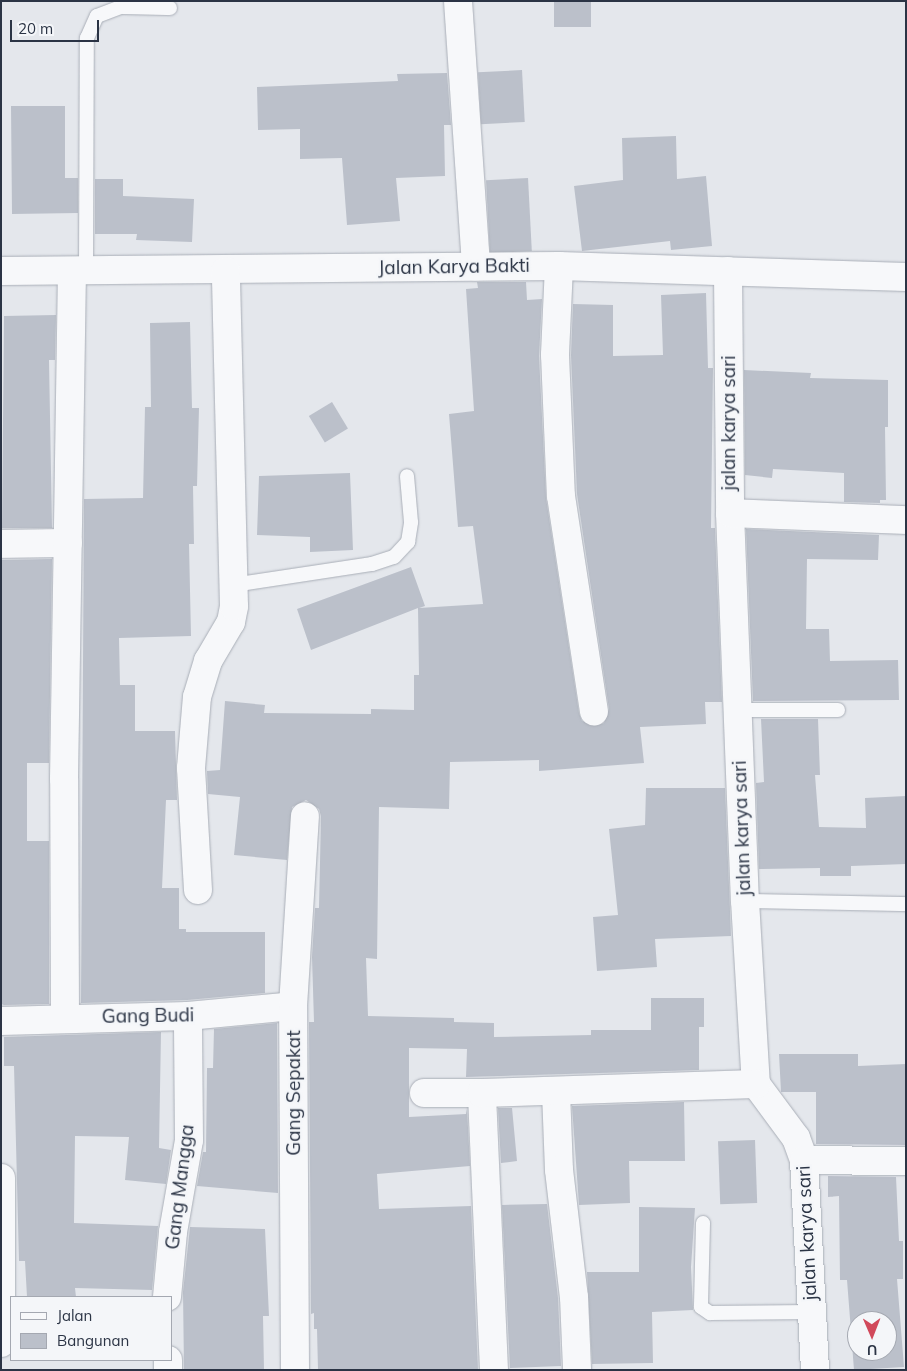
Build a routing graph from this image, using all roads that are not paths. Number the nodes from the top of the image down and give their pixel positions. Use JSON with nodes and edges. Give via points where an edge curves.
{"nodes":[{"id":1,"x":458,"y":1,"type":"edge"},
{"id":2,"x":170,"y":8,"type":"dead end"},
{"id":3,"x":476,"y":266,"type":"junction"},
{"id":4,"x":559,"y":266,"type":"junction"},
{"id":5,"x":226,"y":271,"type":"junction"},
{"id":6,"x":728,"y":271,"type":"junction"},
{"id":7,"x":1,"y":272,"type":"edge"},
{"id":8,"x":79,"y":272,"type":"junction"},
{"id":9,"x":898,"y":277,"type":"edge"},
{"id":10,"x":407,"y":476,"type":"dead end"},
{"id":11,"x":730,"y":513,"type":"junction"},
{"id":12,"x":906,"y":520,"type":"edge"},
{"id":13,"x":68,"y":543,"type":"junction"},
{"id":14,"x":1,"y":544,"type":"edge"},
{"id":15,"x":233,"y":585,"type":"junction"},
{"id":16,"x":738,"y":710,"type":"junction"},
{"id":17,"x":838,"y":710,"type":"dead end"},
{"id":18,"x":594,"y":711,"type":"dead end"},
{"id":19,"x":304,"y":816,"type":"dead end"},
{"id":20,"x":198,"y":890,"type":"dead end"},
{"id":21,"x":745,"y":901,"type":"junction"},
{"id":22,"x":906,"y":904,"type":"edge"},
{"id":23,"x":294,"y":1006,"type":"junction"},
{"id":24,"x":188,"y":1016,"type":"junction"},
{"id":25,"x":65,"y":1018,"type":"junction"},
{"id":26,"x":1,"y":1021,"type":"edge"},
{"id":27,"x":756,"y":1084,"type":"junction"},
{"id":28,"x":424,"y":1092,"type":"dead end"},
{"id":29,"x":556,"y":1092,"type":"junction"},
{"id":30,"x":482,"y":1093,"type":"junction"},
{"id":31,"x":804,"y":1160,"type":"junction"},
{"id":32,"x":906,"y":1161,"type":"edge"},
{"id":33,"x":1,"y":1178,"type":"edge"},
{"id":34,"x":702,"y":1223,"type":"dead end"},
{"id":35,"x":167,"y":1296,"type":"edge"},
{"id":36,"x":811,"y":1312,"type":"junction"},
{"id":37,"x":1,"y":1343,"type":"edge"},
{"id":38,"x":295,"y":1370,"type":"edge"},
{"id":39,"x":494,"y":1370,"type":"edge"},
{"id":40,"x":576,"y":1370,"type":"edge"},
{"id":41,"x":815,"y":1370,"type":"edge"}],
"edges":[{"from":1,"to":3,"type":"street"},
{"from":2,"to":8,"type":"lane","via":[[121,7],[97,16],[87,38]]},
{"from":3,"to":4,"type":"street","name":"Jalan Karya Bakti"},
{"from":3,"to":5,"type":"street","name":"Jalan Karya Bakti"},
{"from":4,"to":6,"type":"street","name":"Jalan Karya Bakti"},
{"from":4,"to":18,"type":"street","via":[[556,345],[559,463],[565,526]]},
{"from":5,"to":8,"type":"street","name":"Jalan Karya Bakti"},
{"from":5,"to":15,"type":"street"},
{"from":6,"to":9,"type":"street","name":"Jalan Karya Bakti"},
{"from":6,"to":11,"type":"street","name":"jalan karya sari"},
{"from":7,"to":8,"type":"street","name":"Jalan Karya Bakti"},
{"from":8,"to":13,"type":"street"},
{"from":10,"to":15,"type":"lane","via":[[411,522],[408,542],[394,557],[372,564]]},
{"from":11,"to":12,"type":"street"},
{"from":11,"to":16,"type":"street","name":"jalan karya sari"},
{"from":13,"to":14,"type":"street"},
{"from":13,"to":25,"type":"street"},
{"from":15,"to":20,"type":"street","via":[[232,622],[208,661],[197,697],[191,768]]},
{"from":16,"to":17,"type":"lane"},
{"from":16,"to":21,"type":"street","name":"jalan karya sari"},
{"from":19,"to":23,"type":"street","name":"Gang Sepakat"},
{"from":21,"to":22,"type":"lane"},
{"from":21,"to":27,"type":"street","name":"jalan karya sari"},
{"from":23,"to":24,"type":"street","name":"Gang Budi"},
{"from":23,"to":38,"type":"street","name":"Gang Sepakat"},
{"from":24,"to":25,"type":"street","name":"Gang Budi"},
{"from":24,"to":35,"type":"street","name":"Gang Mangga","via":[[189,1140],[173,1232]]},
{"from":25,"to":26,"type":"street","name":"Gang Budi"},
{"from":27,"to":29,"type":"street"},
{"from":27,"to":31,"type":"street","name":"jalan karya sari","via":[[796,1138]]},
{"from":28,"to":30,"type":"street"},
{"from":29,"to":30,"type":"street"},
{"from":29,"to":40,"type":"street","via":[[559,1170],[574,1297]]},
{"from":30,"to":39,"type":"street"},
{"from":31,"to":32,"type":"street"},
{"from":31,"to":36,"type":"street","name":"jalan karya sari"},
{"from":33,"to":37,"type":"street"},
{"from":34,"to":36,"type":"lane","via":[[701,1307],[710,1313]]},
{"from":36,"to":41,"type":"street","name":"jalan karya sari"}]}
